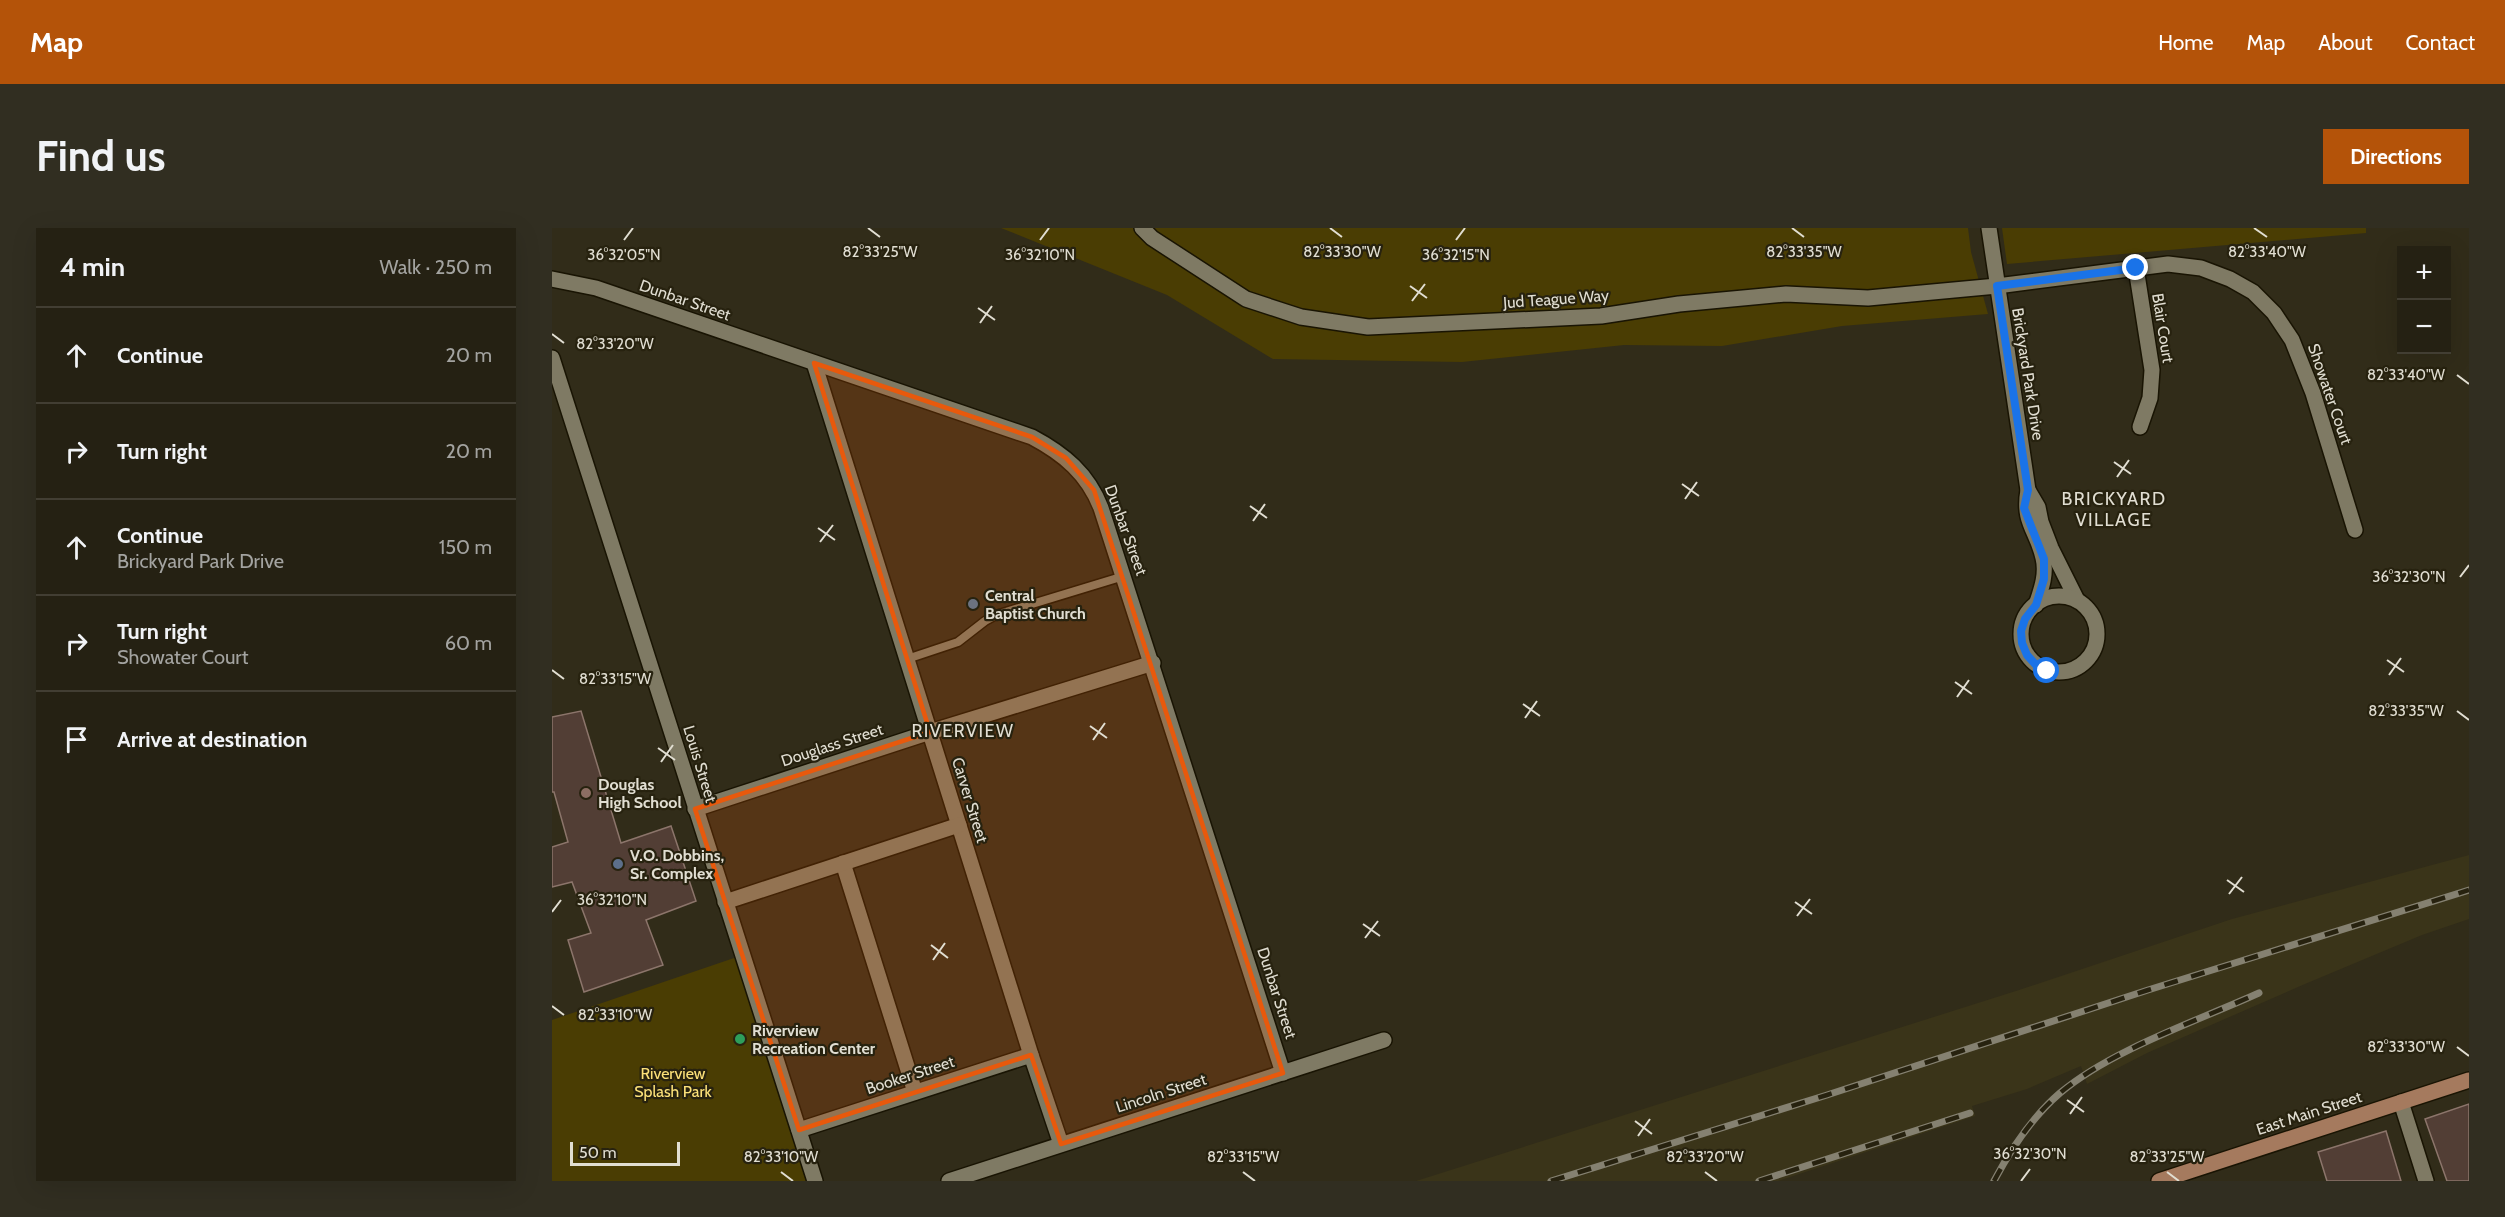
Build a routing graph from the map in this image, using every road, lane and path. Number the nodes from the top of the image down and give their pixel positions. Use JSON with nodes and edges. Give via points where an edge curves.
{"nodes":[{"id":1,"x":1142,"y":228,"type":"edge"},
{"id":2,"x":1989,"y":228,"type":"edge"},
{"id":3,"x":2136,"y":268,"type":"junction"},
{"id":4,"x":552,"y":279,"type":"edge"},
{"id":5,"x":1997,"y":286,"type":"junction"},
{"id":6,"x":552,"y":358,"type":"edge"},
{"id":7,"x":814,"y":363,"type":"junction"},
{"id":8,"x":2140,"y":427,"type":"dead end"},
{"id":9,"x":2028,"y":490,"type":"junction"},
{"id":10,"x":2355,"y":530,"type":"dead end"},
{"id":11,"x":1124,"y":576,"type":"junction"},
{"id":12,"x":2077,"y":600,"type":"junction"},
{"id":13,"x":2036,"y":605,"type":"junction"},
{"id":14,"x":907,"y":659,"type":"junction"},
{"id":15,"x":1153,"y":663,"type":"junction"},
{"id":16,"x":930,"y":732,"type":"junction"},
{"id":17,"x":695,"y":809,"type":"junction"},
{"id":18,"x":959,"y":825,"type":"junction"},
{"id":19,"x":843,"y":863,"type":"junction"},
{"id":20,"x":725,"y":902,"type":"junction"},
{"id":21,"x":1384,"y":1040,"type":"dead end"},
{"id":22,"x":1031,"y":1055,"type":"junction"},
{"id":23,"x":1283,"y":1074,"type":"junction"},
{"id":24,"x":2469,"y":1080,"type":"edge"},
{"id":25,"x":915,"y":1092,"type":"junction"},
{"id":26,"x":2401,"y":1102,"type":"junction"},
{"id":27,"x":800,"y":1130,"type":"junction"},
{"id":28,"x":1061,"y":1144,"type":"junction"},
{"id":29,"x":2178,"y":1178,"type":"edge"},
{"id":30,"x":815,"y":1181,"type":"edge"},
{"id":31,"x":949,"y":1181,"type":"edge"},
{"id":32,"x":2159,"y":1181,"type":"edge"},
{"id":33,"x":2426,"y":1181,"type":"edge"}],
"edges":[{"from":1,"to":5,"type":"street","name":"Jud Teague Way","via":[[1246,299],[1301,317],[1368,327],[1601,316],[1786,294],[1868,298]]},
{"from":2,"to":5,"type":"street","name":"Brickyard Park Drive"},
{"from":3,"to":5,"type":"street","name":"Showater Court"},
{"from":3,"to":8,"type":"street","name":"Blair Court","via":[[2152,370],[2150,399]]},
{"from":3,"to":10,"type":"street","name":"Showater Court","via":[[2168,264],[2201,268],[2253,292],[2274,312],[2292,340],[2313,393]]},
{"from":4,"to":7,"type":"street","name":"Dunbar Street","via":[[596,288]]},
{"from":5,"to":9,"type":"street","name":"Brickyard Park Drive"},
{"from":6,"to":17,"type":"street","name":"Louis Street"},
{"from":7,"to":11,"type":"street","name":"Dunbar Street","via":[[1052,448],[1082,473],[1094,490]]},
{"from":7,"to":14,"type":"street","name":"Carver Street"},
{"from":9,"to":12,"type":"street","name":"Brickyard Park Drive"},
{"from":9,"to":13,"type":"street","name":"Brickyard Park Drive","via":[[2024,508],[2044,559],[2044,579]]},
{"from":11,"to":14,"type":"lane","via":[[996,615],[958,642]]},
{"from":11,"to":15,"type":"street","name":"Dunbar Street"},
{"from":12,"to":13,"type":"street","via":[[2053,597]]},
{"from":12,"to":13,"type":"street","via":[[2094,618],[2097,643],[2083,664],[2060,673],[2036,665],[2022,643],[2025,619]]},
{"from":14,"to":16,"type":"street","name":"Carver Street"},
{"from":15,"to":16,"type":"street","name":"Douglass Street"},
{"from":15,"to":23,"type":"street","name":"Dunbar Street"},
{"from":16,"to":17,"type":"street","name":"Douglass Street"},
{"from":16,"to":18,"type":"street","name":"Carver Street"},
{"from":17,"to":20,"type":"street","name":"Louis Street"},
{"from":18,"to":19,"type":"street"},
{"from":18,"to":22,"type":"street","name":"Carver Street"},
{"from":19,"to":20,"type":"street"},
{"from":19,"to":25,"type":"street"},
{"from":20,"to":27,"type":"street","name":"Louis Street"},
{"from":21,"to":23,"type":"street","name":"Lincoln Street"},
{"from":22,"to":25,"type":"street","name":"Booker Street"},
{"from":22,"to":28,"type":"street","name":"Carver Street"},
{"from":23,"to":28,"type":"street","name":"Lincoln Street"},
{"from":24,"to":26,"type":"main road","name":"East Main Street"},
{"from":25,"to":27,"type":"street","name":"Booker Street"},
{"from":26,"to":29,"type":"main road","name":"East Main Street"},
{"from":26,"to":33,"type":"street"},
{"from":27,"to":30,"type":"street","name":"Louis Street"},
{"from":28,"to":31,"type":"street","name":"Lincoln Street"},
{"from":29,"to":32,"type":"main road","name":"East Main Street"}]}
